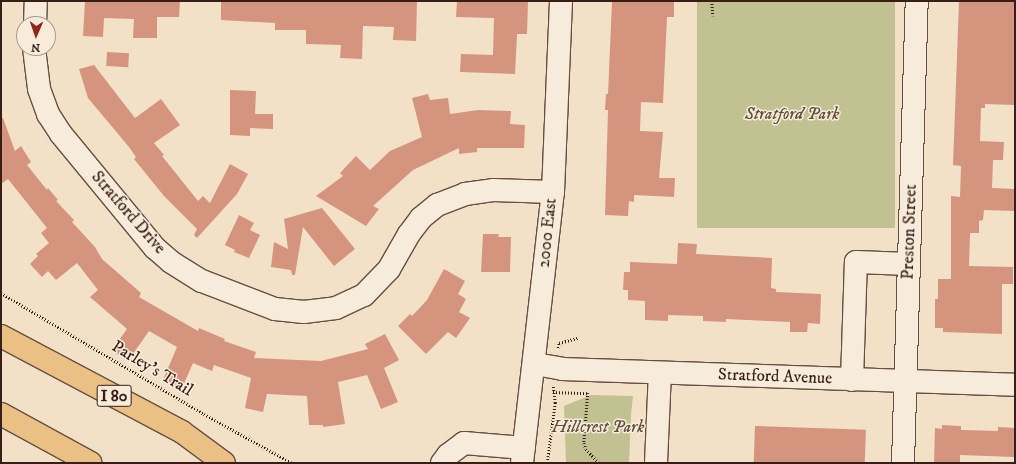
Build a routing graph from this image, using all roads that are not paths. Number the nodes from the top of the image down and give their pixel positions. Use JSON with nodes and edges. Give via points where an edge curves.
{"nodes":[{"id":1,"x":36,"y":1,"type":"edge"},
{"id":2,"x":561,"y":1,"type":"edge"},
{"id":3,"x":918,"y":1,"type":"edge"},
{"id":4,"x":35,"y":16,"type":"edge"},
{"id":5,"x":35,"y":56,"type":"edge"},
{"id":6,"x":553,"y":192,"type":"junction"},
{"id":7,"x":909,"y":264,"type":"junction"},
{"id":8,"x":1,"y":336,"type":"edge"},
{"id":9,"x":535,"y":364,"type":"junction"},
{"id":10,"x":660,"y":373,"type":"junction"},
{"id":11,"x":852,"y":380,"type":"junction"},
{"id":12,"x":906,"y":382,"type":"junction"},
{"id":13,"x":1015,"y":385,"type":"edge"},
{"id":14,"x":1,"y":414,"type":"edge"},
{"id":15,"x":523,"y":455,"type":"edge"},
{"id":16,"x":91,"y":463,"type":"edge"},
{"id":17,"x":224,"y":463,"type":"edge"},
{"id":18,"x":442,"y":463,"type":"edge"},
{"id":19,"x":656,"y":463,"type":"edge"},
{"id":20,"x":903,"y":463,"type":"edge"}],
"edges":[{"from":1,"to":4,"type":"street"},
{"from":2,"to":6,"type":"street","name":"2000 East"},
{"from":3,"to":7,"type":"street","name":"Preston Street"},
{"from":5,"to":6,"type":"street","name":"Stratford Drive","via":[[38,89],[60,134],[155,248],[170,262],[202,281],[275,309],[304,312],[336,308],[364,295],[389,269],[421,218],[437,205],[465,194],[493,190]]},
{"from":6,"to":9,"type":"street","name":"2000 East"},
{"from":7,"to":11,"type":"street","via":[[856,262]]},
{"from":7,"to":12,"type":"street","name":"Preston Street"},
{"from":8,"to":17,"type":"highway","number":"I 80","via":[[182,432]]},
{"from":9,"to":10,"type":"street","name":"Stratford Avenue","via":[[562,369]]},
{"from":9,"to":15,"type":"street","name":"2000 East"},
{"from":10,"to":11,"type":"street","name":"Stratford Avenue"},
{"from":10,"to":19,"type":"street"},
{"from":11,"to":12,"type":"street","name":"Stratford Avenue"},
{"from":12,"to":13,"type":"street","name":"Stratford Avenue"},
{"from":12,"to":20,"type":"street","name":"Preston Street"},
{"from":14,"to":16,"type":"highway"},
{"from":15,"to":18,"type":"street","via":[[464,443]]}]}
